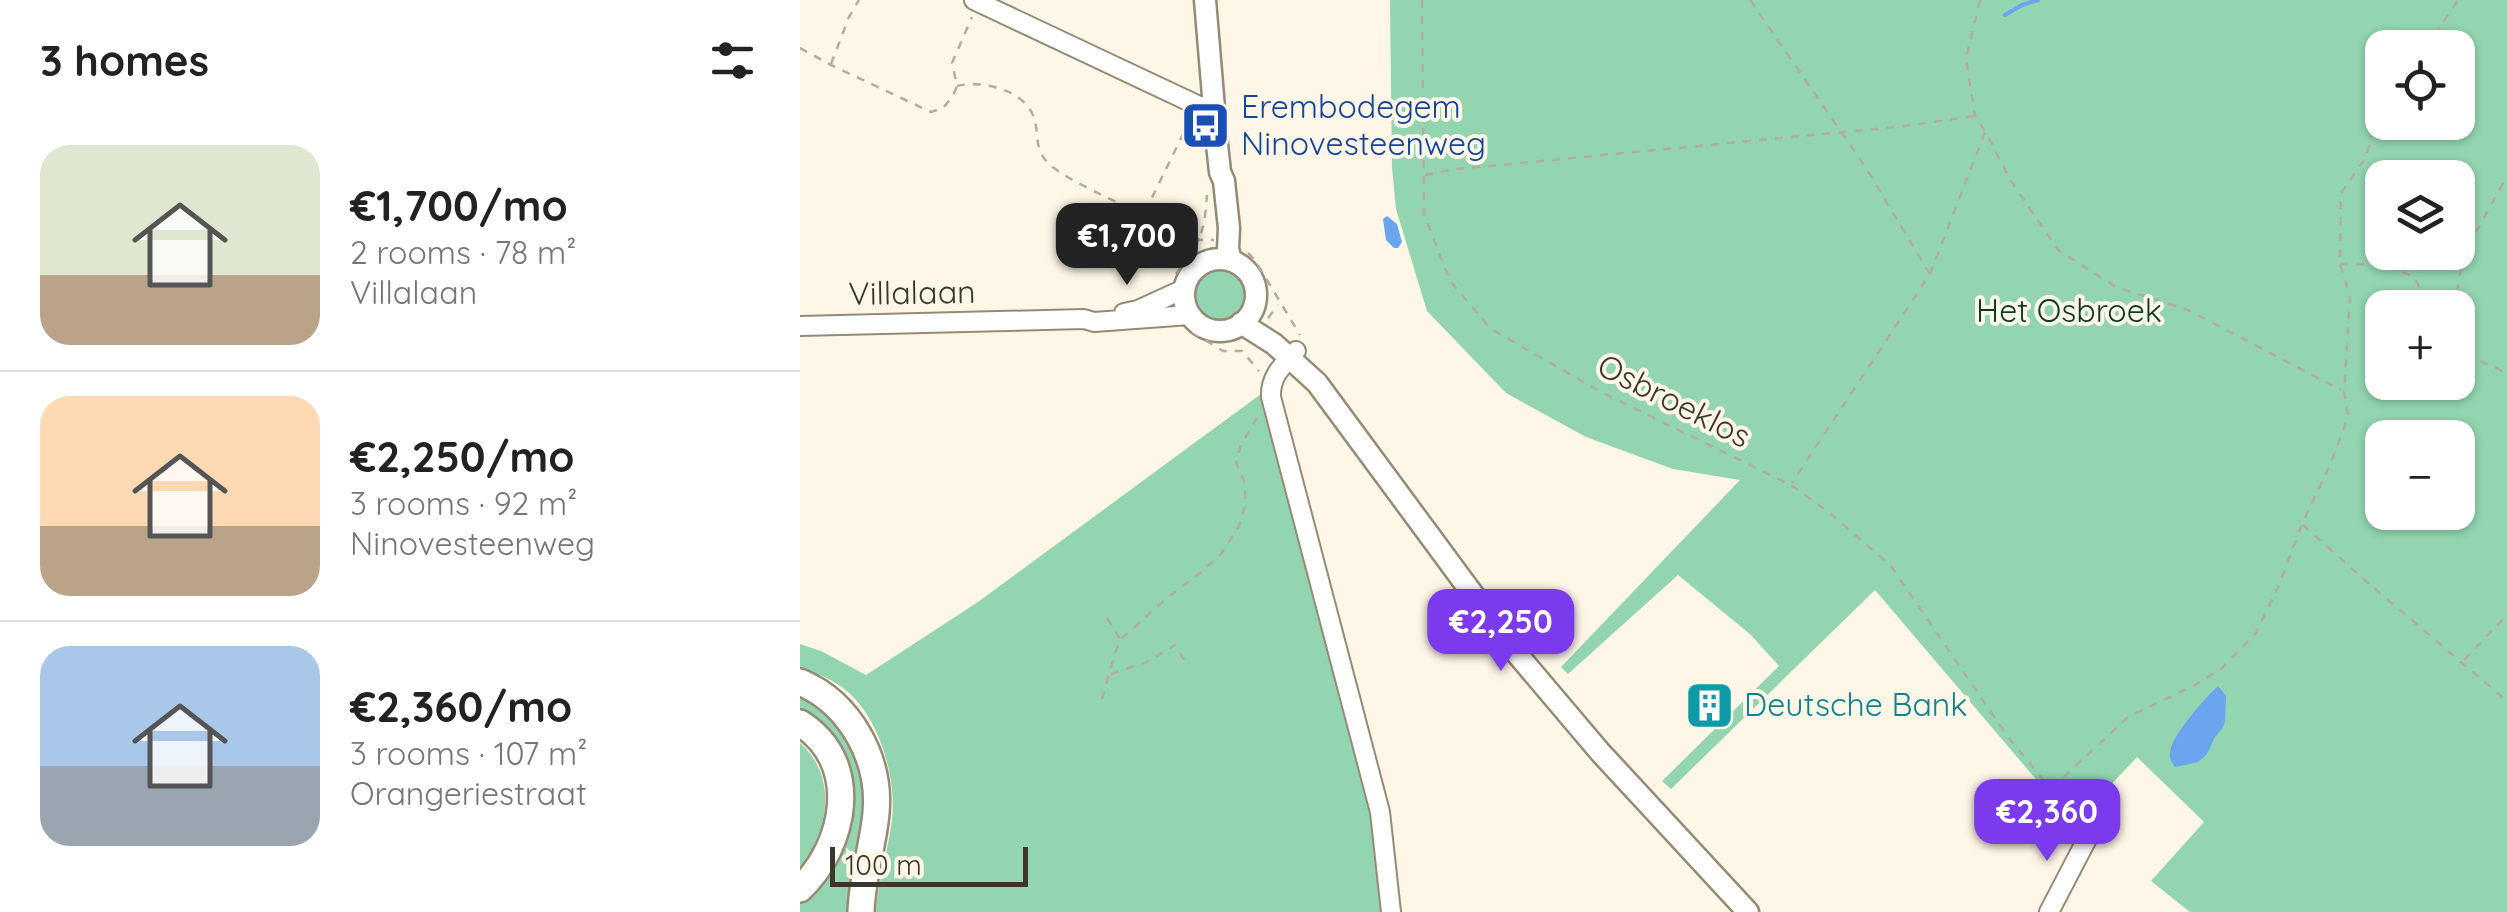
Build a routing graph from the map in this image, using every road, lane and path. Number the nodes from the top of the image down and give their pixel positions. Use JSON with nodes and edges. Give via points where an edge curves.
{"nodes":[{"id":1,"x":859,"y":0,"type":"edge"},
{"id":2,"x":1205,"y":0,"type":"edge"},
{"id":3,"x":1422,"y":0,"type":"edge"},
{"id":4,"x":1750,"y":0,"type":"edge"},
{"id":5,"x":1980,"y":0,"type":"edge"},
{"id":6,"x":2458,"y":0,"type":"edge"},
{"id":7,"x":976,"y":1,"type":"edge"},
{"id":8,"x":2438,"y":30,"type":"edge"},
{"id":9,"x":800,"y":48,"type":"edge"},
{"id":10,"x":831,"y":65,"type":"junction"},
{"id":11,"x":957,"y":86,"type":"junction"},
{"id":12,"x":1205,"y":106,"type":"junction"},
{"id":13,"x":1975,"y":116,"type":"junction"},
{"id":14,"x":1986,"y":131,"type":"junction"},
{"id":15,"x":1841,"y":132,"type":"junction"},
{"id":16,"x":2370,"y":140,"type":"edge"},
{"id":17,"x":1424,"y":174,"type":"junction"},
{"id":18,"x":2507,"y":176,"type":"edge"},
{"id":19,"x":1208,"y":194,"type":"dead end"},
{"id":20,"x":1143,"y":214,"type":"junction"},
{"id":21,"x":1200,"y":240,"type":"junction"},
{"id":22,"x":1228,"y":256,"type":"junction"},
{"id":23,"x":2340,"y":264,"type":"junction"},
{"id":24,"x":1930,"y":274,"type":"junction"},
{"id":25,"x":1179,"y":283,"type":"junction"},
{"id":26,"x":2422,"y":290,"type":"edge"},
{"id":27,"x":2457,"y":290,"type":"edge"},
{"id":28,"x":1190,"y":315,"type":"junction"},
{"id":29,"x":1247,"y":316,"type":"junction"},
{"id":30,"x":1129,"y":317,"type":"junction"},
{"id":31,"x":800,"y":326,"type":"edge"},
{"id":32,"x":1295,"y":348,"type":"junction"},
{"id":33,"x":2475,"y":358,"type":"edge"},
{"id":34,"x":2507,"y":372,"type":"edge"},
{"id":35,"x":2344,"y":392,"type":"junction"},
{"id":36,"x":1270,"y":397,"type":"junction"},
{"id":37,"x":1790,"y":485,"type":"junction"},
{"id":38,"x":2302,"y":524,"type":"junction"},
{"id":39,"x":2507,"y":615,"type":"edge"},
{"id":40,"x":1107,"y":618,"type":"dead end"},
{"id":41,"x":1120,"y":640,"type":"junction"},
{"id":42,"x":2462,"y":661,"type":"junction"},
{"id":43,"x":1186,"y":663,"type":"dead end"},
{"id":44,"x":1109,"y":674,"type":"junction"},
{"id":45,"x":800,"y":682,"type":"edge"},
{"id":46,"x":1102,"y":700,"type":"dead end"},
{"id":47,"x":2507,"y":701,"type":"edge"},
{"id":48,"x":800,"y":723,"type":"edge"},
{"id":49,"x":2051,"y":789,"type":"junction"},
{"id":50,"x":2087,"y":838,"type":"joint"},
{"id":51,"x":800,"y":889,"type":"edge"},
{"id":52,"x":861,"y":912,"type":"edge"},
{"id":53,"x":1391,"y":912,"type":"edge"},
{"id":54,"x":1748,"y":912,"type":"edge"},
{"id":55,"x":2049,"y":912,"type":"edge"}],
"edges":[{"from":1,"to":10,"type":"path"},
{"from":2,"to":12,"type":"main road"},
{"from":3,"to":17,"type":"path","name":"Osbroeklos"},
{"from":4,"to":15,"type":"path"},
{"from":5,"to":13,"type":"path","via":[[1966,59]]},
{"from":6,"to":8,"type":"path"},
{"from":7,"to":11,"type":"path","via":[[954,56]]},
{"from":7,"to":12,"type":"street"},
{"from":9,"to":10,"type":"path"},
{"from":10,"to":11,"type":"path","via":[[931,112],[949,103]]},
{"from":11,"to":20,"type":"path","via":[[998,88],[1024,103],[1045,160]]},
{"from":12,"to":20,"type":"path"},
{"from":12,"to":22,"type":"main road","via":[[1224,181]]},
{"from":13,"to":14,"type":"path"},
{"from":13,"to":15,"type":"path"},
{"from":14,"to":24,"type":"path"},
{"from":14,"to":35,"type":"path","via":[[2058,250],[2116,287],[2188,310]]},
{"from":15,"to":17,"type":"path"},
{"from":15,"to":24,"type":"path"},
{"from":16,"to":23,"type":"path","via":[[2340,194]]},
{"from":17,"to":37,"type":"path","name":"Osbroeklos","via":[[1424,214],[1450,281],[1491,329]]},
{"from":18,"to":27,"type":"path","via":[[2463,256]]},
{"from":19,"to":21,"type":"path"},
{"from":20,"to":21,"type":"path"},
{"from":21,"to":25,"type":"path"},
{"from":22,"to":25,"type":"main road"},
{"from":22,"to":29,"type":"main road","via":[[1254,284]]},
{"from":22,"to":32,"type":"path","via":[[1255,260]]},
{"from":23,"to":26,"type":"path","via":[[2381,264],[2414,276]]},
{"from":23,"to":35,"type":"path","via":[[2350,297]]},
{"from":24,"to":37,"type":"path"},
{"from":25,"to":28,"type":"main road"},
{"from":25,"to":30,"type":"street","name":"Villalaan"},
{"from":28,"to":29,"type":"main road","via":[[1220,330]]},
{"from":28,"to":30,"type":"street","name":"Villalaan"},
{"from":29,"to":32,"type":"main road","via":[[1257,332]]},
{"from":30,"to":31,"type":"street","name":"Villalaan"},
{"from":32,"to":36,"type":"street","via":[[1274,378]]},
{"from":32,"to":54,"type":"main road","via":[[1517,654]]},
{"from":33,"to":34,"type":"path"},
{"from":35,"to":38,"type":"path","via":[[2348,417]]},
{"from":36,"to":41,"type":"path","via":[[1236,462],[1246,484],[1239,526],[1221,554]]},
{"from":36,"to":53,"type":"street","via":[[1380,812]]},
{"from":37,"to":49,"type":"path","name":"Osbroeklos","via":[[1891,566]]},
{"from":38,"to":42,"type":"path"},
{"from":38,"to":49,"type":"path","via":[[2256,633],[2222,669],[2128,716]]},
{"from":39,"to":42,"type":"path"},
{"from":40,"to":41,"type":"path"},
{"from":41,"to":44,"type":"path"},
{"from":42,"to":47,"type":"path"},
{"from":43,"to":44,"type":"path","via":[[1175,645]]},
{"from":44,"to":46,"type":"path"},
{"from":45,"to":52,"type":"highway","via":[[845,714],[874,778],[876,816]]},
{"from":48,"to":51,"type":"highway","via":[[830,756],[841,803],[828,852]]},
{"from":49,"to":50,"type":"path","name":"Osbroeklos"},
{"from":50,"to":55,"type":"street"}]}
